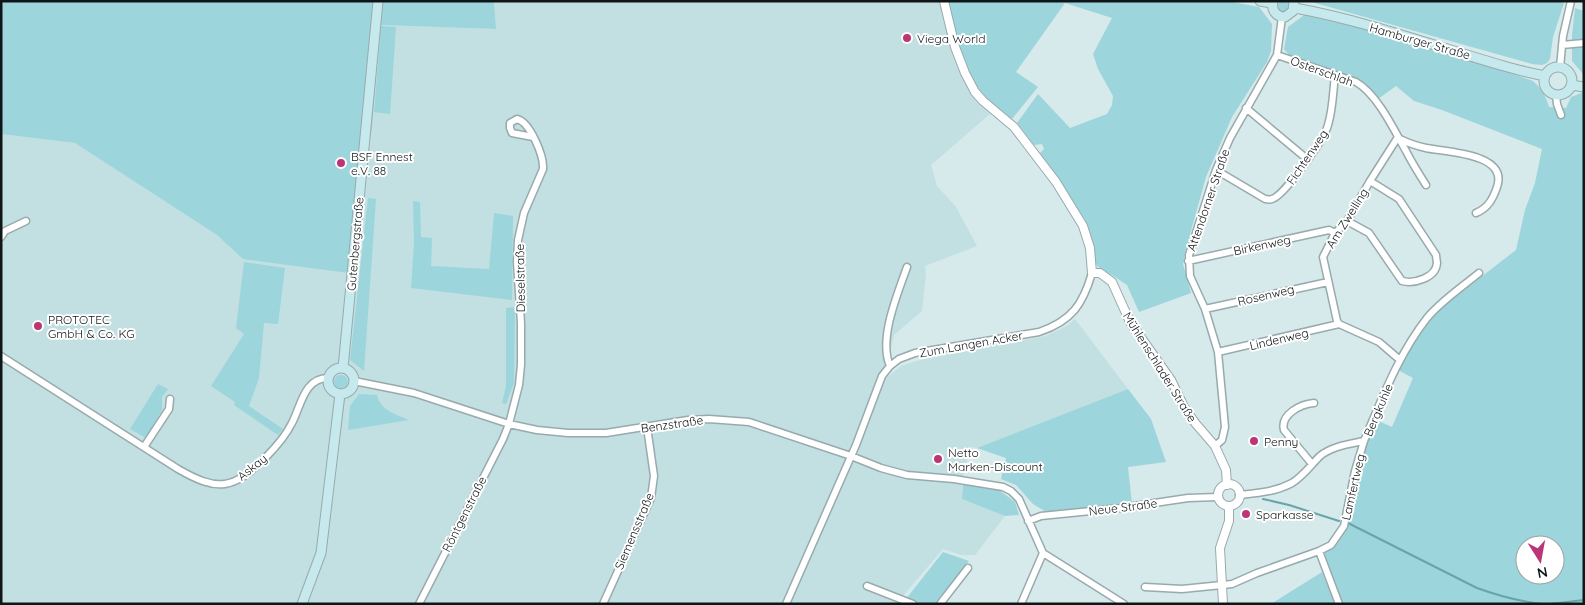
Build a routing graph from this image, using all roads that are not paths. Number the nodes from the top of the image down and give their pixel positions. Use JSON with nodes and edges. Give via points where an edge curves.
{"nodes":[{"id":1,"x":378,"y":1,"type":"edge"},
{"id":2,"x":944,"y":1,"type":"edge"},
{"id":3,"x":1260,"y":1,"type":"edge"},
{"id":4,"x":1571,"y":1,"type":"edge"},
{"id":5,"x":1273,"y":2,"type":"edge"},
{"id":6,"x":1294,"y":5,"type":"edge"},
{"id":7,"x":1282,"y":17,"type":"junction"},
{"id":8,"x":1584,"y":43,"type":"edge"},
{"id":9,"x":1562,"y":45,"type":"junction"},
{"id":10,"x":1277,"y":55,"type":"junction"},
{"id":11,"x":1560,"y":67,"type":"junction"},
{"id":12,"x":1335,"y":75,"type":"junction"},
{"id":13,"x":1545,"y":76,"type":"junction"},
{"id":14,"x":1571,"y":85,"type":"junction"},
{"id":15,"x":1584,"y":88,"type":"edge"},
{"id":16,"x":1556,"y":95,"type":"junction"},
{"id":17,"x":1246,"y":108,"type":"junction"},
{"id":18,"x":1561,"y":115,"type":"dead end"},
{"id":19,"x":533,"y":138,"type":"dead end"},
{"id":20,"x":1399,"y":138,"type":"junction"},
{"id":21,"x":1307,"y":159,"type":"junction"},
{"id":22,"x":1216,"y":170,"type":"junction"},
{"id":23,"x":1370,"y":181,"type":"junction"},
{"id":24,"x":1426,"y":185,"type":"dead end"},
{"id":25,"x":1476,"y":213,"type":"dead end"},
{"id":26,"x":26,"y":221,"type":"dead end"},
{"id":27,"x":1347,"y":221,"type":"junction"},
{"id":28,"x":1335,"y":233,"type":"junction"},
{"id":29,"x":1,"y":237,"type":"edge"},
{"id":30,"x":1188,"y":261,"type":"junction"},
{"id":31,"x":907,"y":267,"type":"dead end"},
{"id":32,"x":1479,"y":272,"type":"dead end"},
{"id":33,"x":1092,"y":273,"type":"junction"},
{"id":34,"x":1328,"y":282,"type":"junction"},
{"id":35,"x":1204,"y":309,"type":"junction"},
{"id":36,"x":1340,"y":324,"type":"junction"},
{"id":37,"x":1218,"y":352,"type":"junction"},
{"id":38,"x":1,"y":356,"type":"edge"},
{"id":39,"x":1400,"y":360,"type":"junction"},
{"id":40,"x":890,"y":366,"type":"junction"},
{"id":41,"x":343,"y":368,"type":"junction"},
{"id":42,"x":328,"y":378,"type":"junction"},
{"id":43,"x":354,"y":381,"type":"junction"},
{"id":44,"x":340,"y":394,"type":"junction"},
{"id":45,"x":170,"y":399,"type":"dead end"},
{"id":46,"x":1314,"y":403,"type":"dead end"},
{"id":47,"x":509,"y":424,"type":"junction"},
{"id":48,"x":647,"y":427,"type":"junction"},
{"id":49,"x":1364,"y":441,"type":"junction"},
{"id":50,"x":1215,"y":446,"type":"junction"},
{"id":51,"x":144,"y":447,"type":"junction"},
{"id":52,"x":851,"y":456,"type":"junction"},
{"id":53,"x":1312,"y":464,"type":"junction"},
{"id":54,"x":1228,"y":485,"type":"junction"},
{"id":55,"x":1239,"y":495,"type":"junction"},
{"id":56,"x":1218,"y":497,"type":"junction"},
{"id":57,"x":1229,"y":506,"type":"junction"},
{"id":58,"x":1028,"y":521,"type":"junction"},
{"id":59,"x":1319,"y":551,"type":"junction"},
{"id":60,"x":1043,"y":553,"type":"junction"},
{"id":61,"x":968,"y":568,"type":"dead end"},
{"id":62,"x":867,"y":586,"type":"dead end"},
{"id":63,"x":1145,"y":586,"type":"dead end"},
{"id":64,"x":1222,"y":586,"type":"junction"},
{"id":65,"x":302,"y":604,"type":"edge"},
{"id":66,"x":419,"y":604,"type":"edge"},
{"id":67,"x":603,"y":604,"type":"edge"},
{"id":68,"x":786,"y":604,"type":"edge"},
{"id":69,"x":913,"y":604,"type":"edge"},
{"id":70,"x":940,"y":604,"type":"edge"},
{"id":71,"x":1021,"y":604,"type":"edge"},
{"id":72,"x":1124,"y":604,"type":"edge"},
{"id":73,"x":1223,"y":604,"type":"edge"},
{"id":74,"x":1339,"y":604,"type":"edge"}],
"edges":[{"from":1,"to":41,"type":"main road","name":"Gutenbergstraße"},
{"from":2,"to":33,"type":"street","via":[[955,47],[975,92],[1014,127],[1056,182],[1083,226],[1090,248]]},
{"from":3,"to":5,"type":"main road"},
{"from":4,"to":9,"type":"street"},
{"from":5,"to":7,"type":"main road","via":[[1274,12]]},
{"from":6,"to":7,"type":"main road","via":[[1291,14]]},
{"from":6,"to":13,"type":"main road","name":"Hamburger Straße"},
{"from":7,"to":10,"type":"street","name":"Attendorner Straße"},
{"from":8,"to":9,"type":"street"},
{"from":9,"to":11,"type":"street"},
{"from":10,"to":12,"type":"street","name":"Osterschlah"},
{"from":10,"to":17,"type":"street","name":"Attendorner Straße"},
{"from":11,"to":13,"type":"main road","via":[[1550,69]]},
{"from":11,"to":14,"type":"main road","via":[[1570,74]]},
{"from":12,"to":20,"type":"street","name":"Osterschlah","via":[[1364,87]]},
{"from":12,"to":21,"type":"street","name":"Fichtenweg","via":[[1328,127]]},
{"from":13,"to":16,"type":"main road","via":[[1547,90]]},
{"from":14,"to":15,"type":"main road"},
{"from":14,"to":16,"type":"main road","via":[[1564,93]]},
{"from":16,"to":18,"type":"street"},
{"from":17,"to":21,"type":"street"},
{"from":17,"to":22,"type":"street","name":"Attendorner Straße"},
{"from":19,"to":47,"type":"street","name":"Dieselstraße","via":[[544,161],[524,213],[518,240],[521,365]]},
{"from":20,"to":23,"type":"street","name":"Am Zweiling"},
{"from":20,"to":24,"type":"street","name":"Osterschlah"},
{"from":20,"to":25,"type":"street","via":[[1426,148],[1477,157],[1490,164],[1496,170],[1498,184],[1485,209]]},
{"from":21,"to":22,"type":"street","name":"Fichtenweg","via":[[1286,189],[1273,199],[1264,199]]},
{"from":22,"to":30,"type":"street","name":"Attendorner Straße"},
{"from":23,"to":27,"type":"street","name":"Am Zweiling"},
{"from":23,"to":27,"type":"street","via":[[1399,199],[1436,255],[1435,270],[1415,282],[1402,281],[1369,233]]},
{"from":26,"to":29,"type":"street","via":[[5,231]]},
{"from":27,"to":28,"type":"street","name":"Am Zweiling"},
{"from":28,"to":30,"type":"street","name":"Birkenweg","via":[[1329,230]]},
{"from":28,"to":34,"type":"street","name":"Am Zweiling","via":[[1323,257]]},
{"from":30,"to":35,"type":"street","name":"Attendorner Straße","via":[[1190,276]]},
{"from":31,"to":40,"type":"street","via":[[891,311],[886,358]]},
{"from":32,"to":39,"type":"street","via":[[1428,317]]},
{"from":33,"to":40,"type":"street","name":"Zum Langen Acker","via":[[1078,307],[1050,328],[915,353]]},
{"from":33,"to":50,"type":"street","name":"Mühlenschlader Straße","via":[[1112,282],[1130,322],[1171,380],[1185,409]]},
{"from":34,"to":35,"type":"street","name":"Rosenweg"},
{"from":34,"to":36,"type":"street","name":"Am Zweiling"},
{"from":35,"to":37,"type":"street","name":"Attendorner Straße"},
{"from":36,"to":37,"type":"street","name":"Lindenweg"},
{"from":36,"to":39,"type":"street","via":[[1379,342]]},
{"from":37,"to":50,"type":"street","name":"Attendorner Straße","via":[[1226,427],[1222,440]]},
{"from":38,"to":51,"type":"street","name":"Askay"},
{"from":39,"to":49,"type":"street","name":"Bergkuhle"},
{"from":40,"to":52,"type":"street","via":[[882,376]]},
{"from":41,"to":42,"type":"main road","via":[[334,370]]},
{"from":41,"to":43,"type":"main road","via":[[352,374]]},
{"from":42,"to":44,"type":"main road","via":[[330,389]]},
{"from":42,"to":51,"type":"street","name":"Askay","via":[[314,381],[306,390],[291,425],[276,446],[239,480],[216,485],[196,479]]},
{"from":43,"to":44,"type":"main road","via":[[349,391]]},
{"from":43,"to":47,"type":"street","name":"Benzstraße","via":[[414,394]]},
{"from":44,"to":65,"type":"main road","via":[[321,553]]},
{"from":45,"to":51,"type":"street","via":[[169,409]]},
{"from":46,"to":53,"type":"street","via":[[1305,404],[1286,416],[1283,426]]},
{"from":47,"to":48,"type":"street","name":"Benzstraße","via":[[568,433],[606,433]]},
{"from":47,"to":66,"type":"street","name":"Röntgenstraße"},
{"from":48,"to":52,"type":"street","name":"Benzstraße","via":[[666,422],[709,419],[749,422]]},
{"from":48,"to":67,"type":"street","name":"Siemensstraße","via":[[654,476],[651,498]]},
{"from":49,"to":53,"type":"street","name":"Bergkuhle","via":[[1333,449]]},
{"from":49,"to":59,"type":"street","name":"Lamfertweg","via":[[1344,526],[1331,545]]},
{"from":50,"to":54,"type":"street","name":"Mühlenschlader Straße","via":[[1226,470]]},
{"from":52,"to":58,"type":"street","name":"Benzstraße","via":[[907,475],[1003,487],[1019,499]]},
{"from":52,"to":68,"type":"street"},
{"from":53,"to":55,"type":"street","name":"Bergkuhle","via":[[1299,478],[1279,489]]},
{"from":54,"to":55,"type":"street","via":[[1235,487]]},
{"from":54,"to":56,"type":"street","via":[[1220,489]]},
{"from":55,"to":57,"type":"street","via":[[1236,503]]},
{"from":56,"to":57,"type":"street","via":[[1221,503]]},
{"from":56,"to":58,"type":"street","name":"Neue Straße","via":[[1041,516]]},
{"from":57,"to":64,"type":"street","via":[[1229,521],[1220,548]]},
{"from":58,"to":60,"type":"street","name":"Benzstraße"},
{"from":59,"to":64,"type":"street","name":"Lamfertweg"},
{"from":59,"to":74,"type":"street"},
{"from":60,"to":71,"type":"street"},
{"from":60,"to":72,"type":"street"},
{"from":61,"to":70,"type":"street"},
{"from":62,"to":69,"type":"street"},
{"from":63,"to":64,"type":"street","via":[[1182,589]]},
{"from":64,"to":73,"type":"street"}]}
